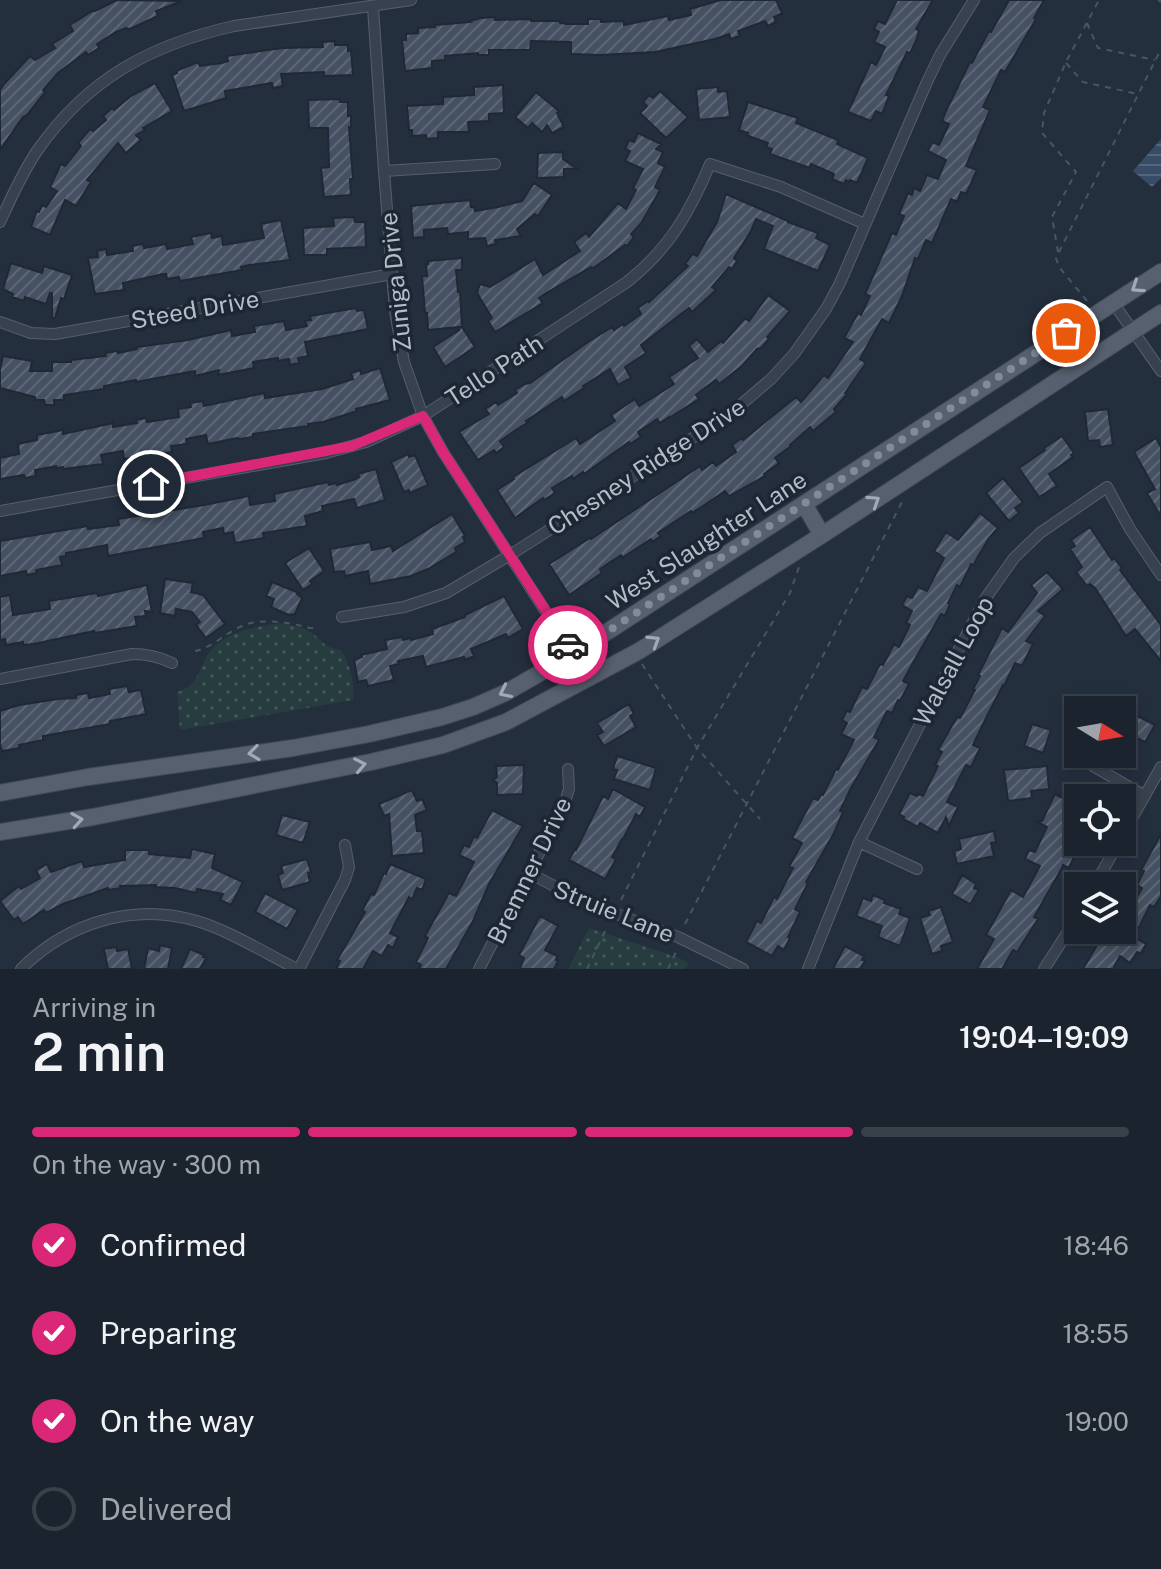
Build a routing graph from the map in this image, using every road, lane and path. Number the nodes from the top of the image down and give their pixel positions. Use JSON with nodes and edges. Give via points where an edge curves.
{"nodes":[{"id":1,"x":411,"y":0,"type":"edge"},
{"id":2,"x":974,"y":0,"type":"edge"},
{"id":3,"x":1099,"y":0,"type":"edge"},
{"id":4,"x":373,"y":7,"type":"junction"},
{"id":5,"x":1087,"y":22,"type":"junction"},
{"id":6,"x":1161,"y":49,"type":"edge"},
{"id":7,"x":1156,"y":61,"type":"junction"},
{"id":8,"x":1066,"y":62,"type":"junction"},
{"id":9,"x":1140,"y":95,"type":"junction"},
{"id":10,"x":495,"y":164,"type":"dead end"},
{"id":11,"x":384,"y":171,"type":"junction"},
{"id":12,"x":0,"y":222,"type":"edge"},
{"id":13,"x":865,"y":224,"type":"junction"},
{"id":14,"x":1058,"y":254,"type":"junction"},
{"id":15,"x":1161,"y":272,"type":"edge"},
{"id":16,"x":392,"y":274,"type":"junction"},
{"id":17,"x":1089,"y":303,"type":"dead end"},
{"id":18,"x":1114,"y":304,"type":"junction"},
{"id":19,"x":1161,"y":313,"type":"edge"},
{"id":20,"x":0,"y":322,"type":"edge"},
{"id":21,"x":1133,"y":331,"type":"junction"},
{"id":22,"x":1161,"y":371,"type":"edge"},
{"id":23,"x":423,"y":416,"type":"junction"},
{"id":24,"x":905,"y":496,"type":"dead end"},
{"id":25,"x":804,"y":504,"type":"junction"},
{"id":26,"x":0,"y":511,"type":"edge"},
{"id":27,"x":822,"y":535,"type":"junction"},
{"id":28,"x":510,"y":555,"type":"junction"},
{"id":29,"x":799,"y":567,"type":"dead end"},
{"id":30,"x":1161,"y":575,"type":"edge"},
{"id":31,"x":342,"y":617,"type":"dead end"},
{"id":32,"x":317,"y":628,"type":"dead end"},
{"id":33,"x":195,"y":651,"type":"dead end"},
{"id":34,"x":573,"y":654,"type":"junction"},
{"id":35,"x":640,"y":660,"type":"dead end"},
{"id":36,"x":172,"y":663,"type":"dead end"},
{"id":37,"x":0,"y":679,"type":"edge"},
{"id":38,"x":307,"y":745,"type":"junction"},
{"id":39,"x":697,"y":748,"type":"junction"},
{"id":40,"x":1161,"y":767,"type":"edge"},
{"id":41,"x":1096,"y":768,"type":"edge"},
{"id":42,"x":568,"y":769,"type":"dead end"},
{"id":43,"x":311,"y":774,"type":"junction"},
{"id":44,"x":0,"y":793,"type":"edge"},
{"id":45,"x":1145,"y":796,"type":"junction"},
{"id":46,"x":747,"y":805,"type":"junction"},
{"id":47,"x":1136,"y":812,"type":"edge"},
{"id":48,"x":760,"y":819,"type":"dead end"},
{"id":49,"x":0,"y":832,"type":"edge"},
{"id":50,"x":859,"y":842,"type":"junction"},
{"id":51,"x":345,"y":845,"type":"dead end"},
{"id":52,"x":917,"y":869,"type":"dead end"},
{"id":53,"x":529,"y":873,"type":"junction"},
{"id":54,"x":621,"y":900,"type":"dead end"},
{"id":55,"x":685,"y":924,"type":"dead end"},
{"id":56,"x":607,"y":927,"type":"dead end"},
{"id":57,"x":1064,"y":938,"type":"edge"},
{"id":58,"x":676,"y":952,"type":"dead end"},
{"id":59,"x":21,"y":969,"type":"edge"},
{"id":60,"x":298,"y":969,"type":"edge"},
{"id":61,"x":479,"y":969,"type":"edge"},
{"id":62,"x":587,"y":969,"type":"edge"},
{"id":63,"x":668,"y":969,"type":"edge"},
{"id":64,"x":743,"y":969,"type":"edge"},
{"id":65,"x":808,"y":969,"type":"edge"},
{"id":66,"x":1044,"y":969,"type":"edge"}],
"edges":[{"from":1,"to":4,"type":"street"},
{"from":2,"to":13,"type":"street","name":"Chesney Ridge Drive","via":[[940,55]]},
{"from":3,"to":5,"type":"path"},
{"from":4,"to":11,"type":"street","name":"Zuniga Drive"},
{"from":4,"to":12,"type":"street","via":[[210,31],[122,68],[63,117],[24,172]]},
{"from":5,"to":7,"type":"path","via":[[1098,48]]},
{"from":5,"to":8,"type":"path"},
{"from":6,"to":7,"type":"path"},
{"from":7,"to":9,"type":"path"},
{"from":8,"to":9,"type":"path","via":[[1083,82]]},
{"from":8,"to":14,"type":"path","via":[[1044,113],[1042,133],[1076,172],[1052,217]]},
{"from":9,"to":14,"type":"path"},
{"from":10,"to":11,"type":"street"},
{"from":11,"to":16,"type":"street","name":"Zuniga Drive"},
{"from":13,"to":23,"type":"street","name":"Tello Path","via":[[791,191],[710,164],[687,215],[646,267]]},
{"from":13,"to":28,"type":"street","name":"Chesney Ridge Drive","via":[[826,309],[771,379],[730,414]]},
{"from":14,"to":17,"type":"path","via":[[1059,267]]},
{"from":15,"to":18,"type":"main road","name":"West Slaughter Lane","one_way":true},
{"from":16,"to":20,"type":"street","name":"Steed Drive","via":[[55,334],[31,333]]},
{"from":16,"to":23,"type":"street","name":"Zuniga Drive","via":[[404,362]]},
{"from":18,"to":21,"type":"street"},
{"from":18,"to":25,"type":"main road","name":"West Slaughter Lane"},
{"from":19,"to":21,"type":"main road"},
{"from":21,"to":22,"type":"street"},
{"from":27,"to":21,"type":"main road","one_way":true},
{"from":23,"to":26,"type":"street","name":"Tello Path","via":[[326,453]]},
{"from":23,"to":28,"type":"street","name":"Zuniga Drive"},
{"from":24,"to":46,"type":"path"},
{"from":25,"to":27,"type":"main road"},
{"from":25,"to":34,"type":"main road","name":"West Slaughter Lane"},
{"from":43,"to":27,"type":"main road","one_way":true,"via":[[443,745],[506,722],[639,651]]},
{"from":28,"to":31,"type":"street","name":"Chesney Ridge Drive","via":[[434,598]]},
{"from":28,"to":34,"type":"street","name":"Zuniga Drive"},
{"from":29,"to":39,"type":"path","via":[[790,593]]},
{"from":30,"to":50,"type":"street","name":"Walsall Loop","via":[[1107,487],[1040,533],[985,599]]},
{"from":32,"to":33,"type":"path","via":[[274,621],[247,624]]},
{"from":34,"to":38,"type":"main road","name":"West Slaughter Lane","one_way":true,"via":[[473,707]]},
{"from":35,"to":39,"type":"path"},
{"from":36,"to":37,"type":"street","via":[[132,654]]},
{"from":38,"to":43,"type":"main road"},
{"from":38,"to":44,"type":"main road","name":"West Slaughter Lane","one_way":true},
{"from":39,"to":46,"type":"path"},
{"from":39,"to":54,"type":"path"},
{"from":40,"to":45,"type":"street"},
{"from":41,"to":45,"type":"street"},
{"from":42,"to":53,"type":"street","name":"Bremner Drive","via":[[564,805]]},
{"from":49,"to":43,"type":"main road","one_way":true},
{"from":45,"to":47,"type":"street"},
{"from":46,"to":48,"type":"path"},
{"from":46,"to":55,"type":"path"},
{"from":50,"to":52,"type":"street"},
{"from":50,"to":65,"type":"street","name":"Walsall Loop"},
{"from":51,"to":60,"type":"street","via":[[345,880]]},
{"from":53,"to":61,"type":"street","name":"Bremner Drive"},
{"from":53,"to":64,"type":"street","name":"Struie Lane"},
{"from":56,"to":62,"type":"path"},
{"from":57,"to":66,"type":"street"},
{"from":58,"to":63,"type":"path"},
{"from":59,"to":60,"type":"street","via":[[80,928],[148,914],[197,921]]}]}
